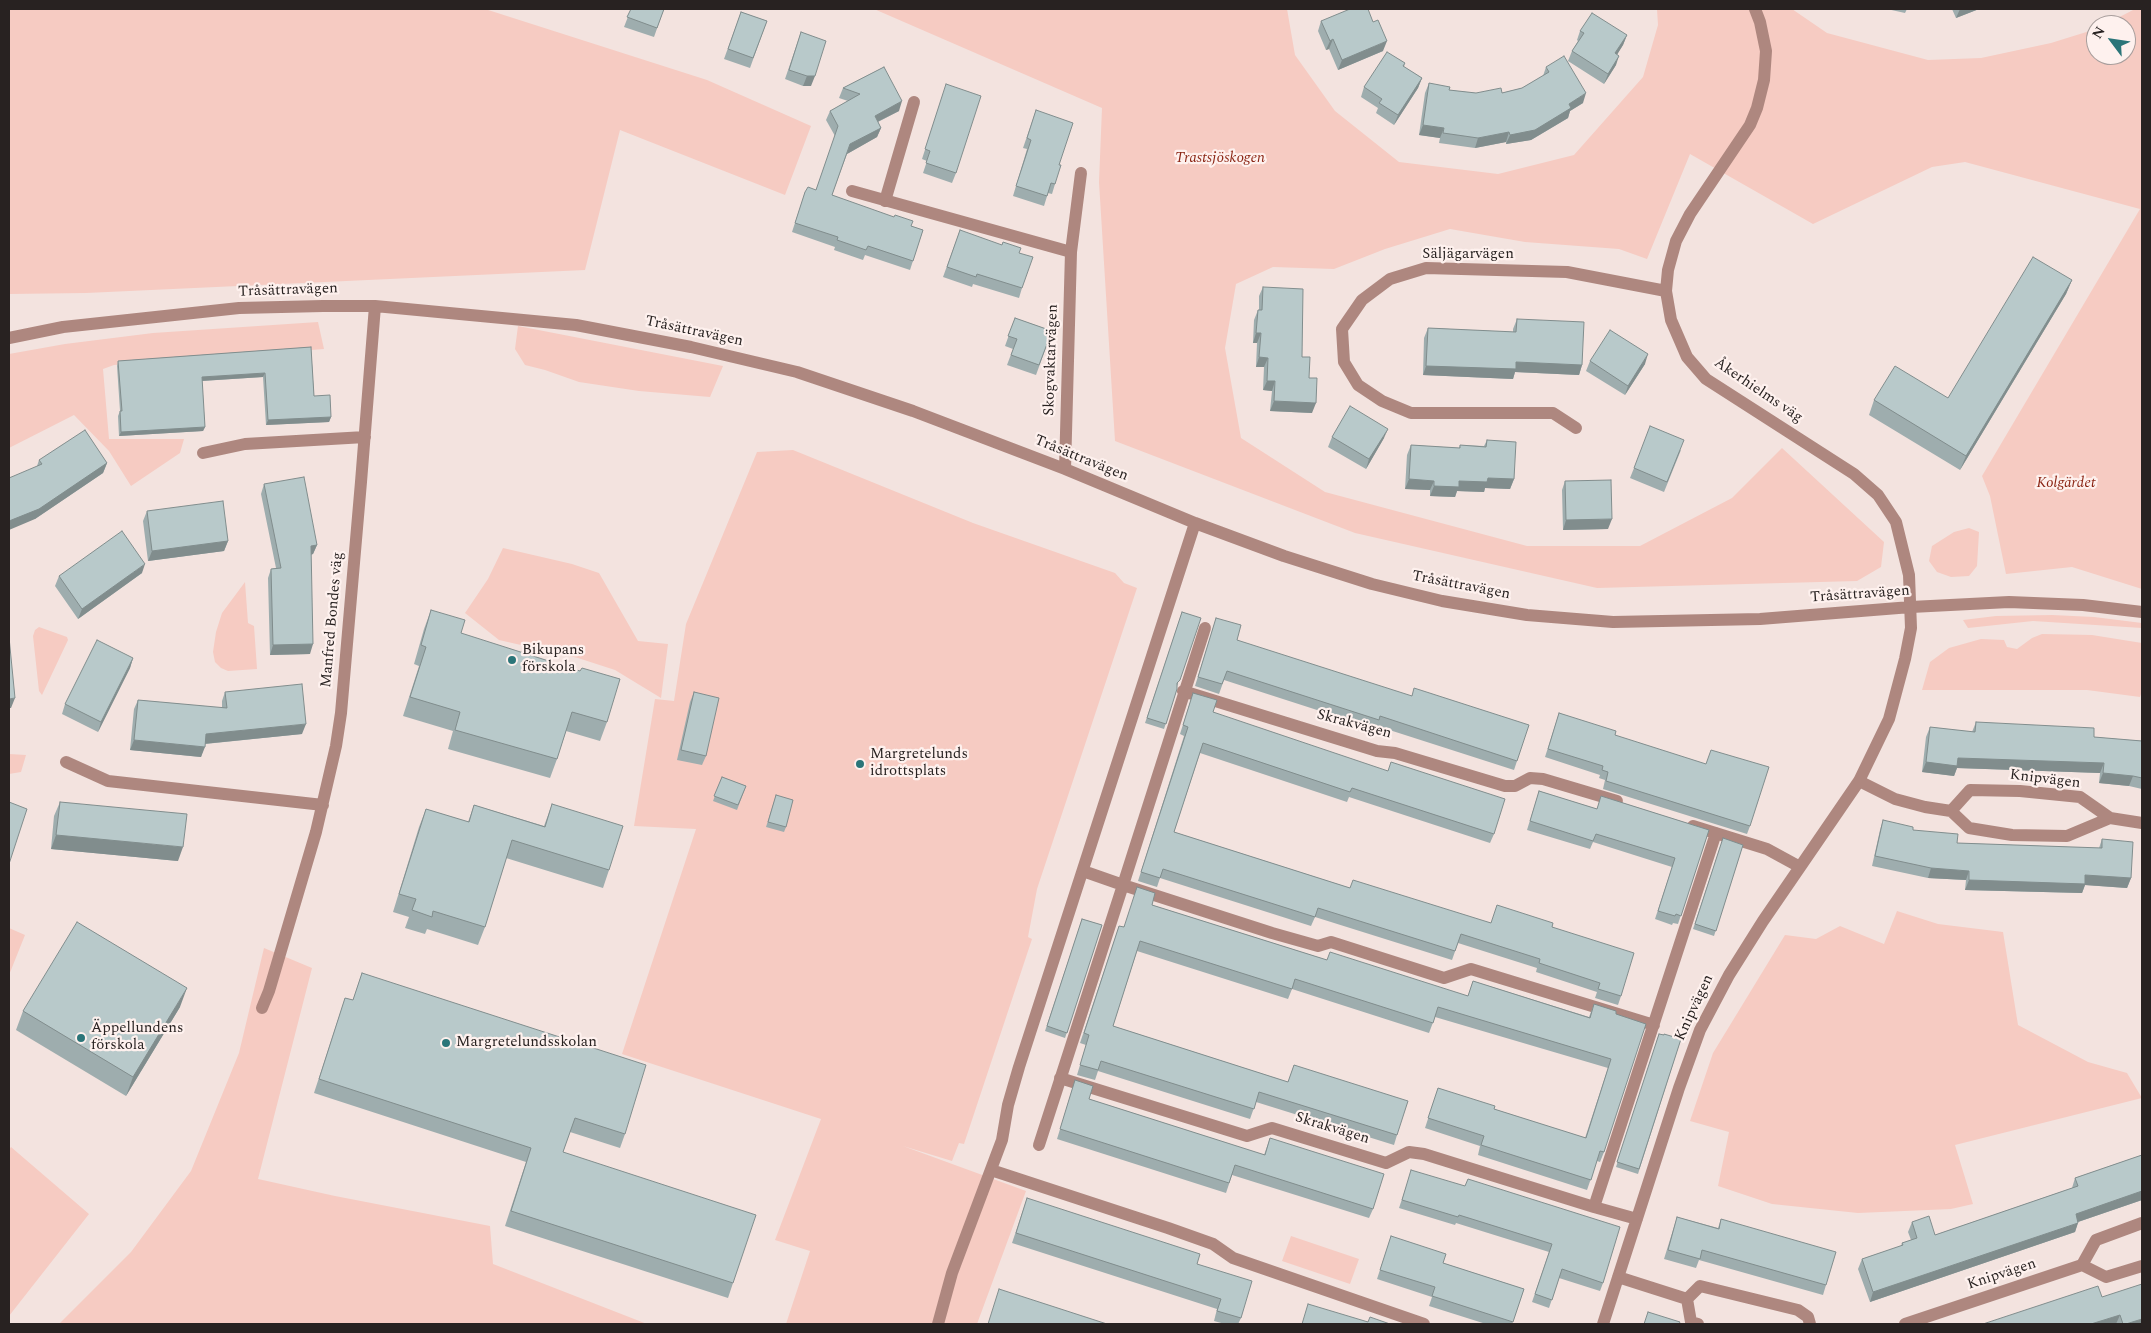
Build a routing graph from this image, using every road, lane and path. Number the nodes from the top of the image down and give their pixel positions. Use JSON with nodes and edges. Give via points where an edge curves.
{"nodes":[{"id":1,"x":1755,"y":9,"type":"edge"},
{"id":2,"x":914,"y":102,"type":"dead end"},
{"id":3,"x":1081,"y":173,"type":"dead end"},
{"id":4,"x":852,"y":191,"type":"dead end"},
{"id":5,"x":884,"y":201,"type":"junction"},
{"id":6,"x":1071,"y":252,"type":"junction"},
{"id":7,"x":1666,"y":291,"type":"junction"},
{"id":8,"x":375,"y":306,"type":"junction"},
{"id":9,"x":9,"y":338,"type":"edge"},
{"id":10,"x":1576,"y":428,"type":"dead end"},
{"id":11,"x":365,"y":438,"type":"junction"},
{"id":12,"x":203,"y":453,"type":"dead end"},
{"id":13,"x":1065,"y":469,"type":"junction"},
{"id":14,"x":1195,"y":523,"type":"junction"},
{"id":15,"x":1911,"y":607,"type":"junction"},
{"id":16,"x":2142,"y":612,"type":"edge"},
{"id":17,"x":1205,"y":628,"type":"dead end"},
{"id":18,"x":1183,"y":691,"type":"junction"},
{"id":19,"x":66,"y":762,"type":"dead end"},
{"id":20,"x":1859,"y":781,"type":"junction"},
{"id":21,"x":323,"y":805,"type":"junction"},
{"id":22,"x":1631,"y":806,"type":"edge"},
{"id":23,"x":1951,"y":811,"type":"junction"},
{"id":24,"x":2110,"y":818,"type":"junction"},
{"id":25,"x":2142,"y":822,"type":"edge"},
{"id":26,"x":1685,"y":823,"type":"edge"},
{"id":27,"x":1716,"y":833,"type":"junction"},
{"id":28,"x":1800,"y":867,"type":"junction"},
{"id":29,"x":1082,"y":871,"type":"junction"},
{"id":30,"x":1123,"y":885,"type":"junction"},
{"id":31,"x":262,"y":1008,"type":"dead end"},
{"id":32,"x":1654,"y":1025,"type":"junction"},
{"id":33,"x":1060,"y":1078,"type":"junction"},
{"id":34,"x":1039,"y":1145,"type":"dead end"},
{"id":35,"x":991,"y":1170,"type":"junction"},
{"id":36,"x":1594,"y":1207,"type":"junction"},
{"id":37,"x":1637,"y":1220,"type":"junction"},
{"id":38,"x":2142,"y":1223,"type":"edge"},
{"id":39,"x":2082,"y":1265,"type":"junction"},
{"id":40,"x":2142,"y":1266,"type":"edge"},
{"id":41,"x":1618,"y":1277,"type":"junction"},
{"id":42,"x":1687,"y":1299,"type":"junction"},
{"id":43,"x":938,"y":1324,"type":"edge"},
{"id":44,"x":1424,"y":1324,"type":"edge"},
{"id":45,"x":1603,"y":1324,"type":"edge"},
{"id":46,"x":1698,"y":1324,"type":"edge"},
{"id":47,"x":1810,"y":1324,"type":"edge"},
{"id":48,"x":1905,"y":1324,"type":"edge"}],
"edges":[{"from":1,"to":7,"type":"street","name":"Åkerhielms väg","via":[[1766,51],[1764,80],[1757,108],[1750,126],[1682,228],[1670,256]]},
{"from":2,"to":5,"type":"street"},
{"from":3,"to":6,"type":"street","name":"Skogvaktarvägen"},
{"from":4,"to":5,"type":"street"},
{"from":5,"to":6,"type":"street"},
{"from":6,"to":13,"type":"street","name":"Skogvaktarvägen"},
{"from":7,"to":10,"type":"street","name":"Säljägarvägen","via":[[1568,272],[1426,268],[1390,279],[1362,300],[1342,329],[1344,362],[1358,386],[1382,401],[1411,413],[1553,413]]},
{"from":7,"to":15,"type":"street","name":"Åkerhielms väg","via":[[1677,337],[1687,357],[1706,378],[1854,474],[1878,495],[1896,522],[1909,575]]},
{"from":8,"to":9,"type":"street","name":"Tråsättravägen","via":[[239,308],[63,327]]},
{"from":8,"to":11,"type":"street","name":"Manfred Bondes väg"},
{"from":8,"to":13,"type":"street","name":"Tråsättravägen","via":[[576,325],[691,347],[804,374],[912,410]]},
{"from":11,"to":12,"type":"street","via":[[245,444]]},
{"from":11,"to":21,"type":"street","name":"Manfred Bondes väg","via":[[341,713]]},
{"from":13,"to":14,"type":"street","name":"Tråsättravägen"},
{"from":14,"to":15,"type":"street","name":"Tråsättravägen","via":[[1372,584],[1442,601],[1527,615],[1632,622],[1760,619]]},
{"from":14,"to":29,"type":"street"},
{"from":15,"to":16,"type":"street","name":"Tråsättravägen","via":[[2009,602],[2083,605]]},
{"from":15,"to":20,"type":"street","name":"Knipvägen","via":[[1906,659],[1889,719]]},
{"from":17,"to":18,"type":"street"},
{"from":18,"to":22,"type":"street","name":"Skrakvägen","via":[[1377,751],[1394,753],[1505,786],[1515,786],[1530,778],[1543,779]]},
{"from":18,"to":30,"type":"street"},
{"from":19,"to":21,"type":"street","via":[[108,781]]},
{"from":20,"to":23,"type":"street","via":[[1895,799]]},
{"from":20,"to":28,"type":"street","name":"Knipvägen"},
{"from":21,"to":31,"type":"street","name":"Manfred Bondes väg"},
{"from":23,"to":24,"type":"street","name":"Knipvägen","via":[[1969,828],[2012,835],[2067,836]]},
{"from":23,"to":24,"type":"street","name":"Knipvägen","via":[[1970,790],[2020,791],[2080,797]]},
{"from":24,"to":25,"type":"street","name":"Knipvägen"},
{"from":26,"to":27,"type":"street"},
{"from":27,"to":28,"type":"street","via":[[1767,849]]},
{"from":27,"to":32,"type":"street"},
{"from":28,"to":37,"type":"street","name":"Knipvägen","via":[[1729,975],[1700,1030]]},
{"from":29,"to":30,"type":"street"},
{"from":29,"to":35,"type":"street","via":[[1019,1067],[1002,1140]]},
{"from":30,"to":32,"type":"street","via":[[1318,946],[1332,942],[1444,978],[1471,969]]},
{"from":30,"to":33,"type":"street"},
{"from":32,"to":36,"type":"street"},
{"from":33,"to":34,"type":"street"},
{"from":33,"to":36,"type":"street","name":"Skrakvägen","via":[[1246,1136],[1272,1128],[1386,1163],[1409,1152],[1424,1154]]},
{"from":35,"to":43,"type":"street","via":[[952,1273]]},
{"from":35,"to":44,"type":"street","via":[[1213,1244],[1233,1258]]},
{"from":36,"to":37,"type":"street","name":"Skrakvägen"},
{"from":37,"to":41,"type":"street","name":"Knipvägen"},
{"from":38,"to":39,"type":"street","via":[[2096,1240]]},
{"from":39,"to":40,"type":"street","via":[[2106,1277]]},
{"from":39,"to":48,"type":"street","name":"Knipvägen"},
{"from":41,"to":42,"type":"street"},
{"from":41,"to":45,"type":"street","name":"Knipvägen"},
{"from":42,"to":46,"type":"street","via":[[1691,1322]]},
{"from":42,"to":47,"type":"street","via":[[1700,1286],[1710,1288],[1798,1310],[1808,1317]]}]}
